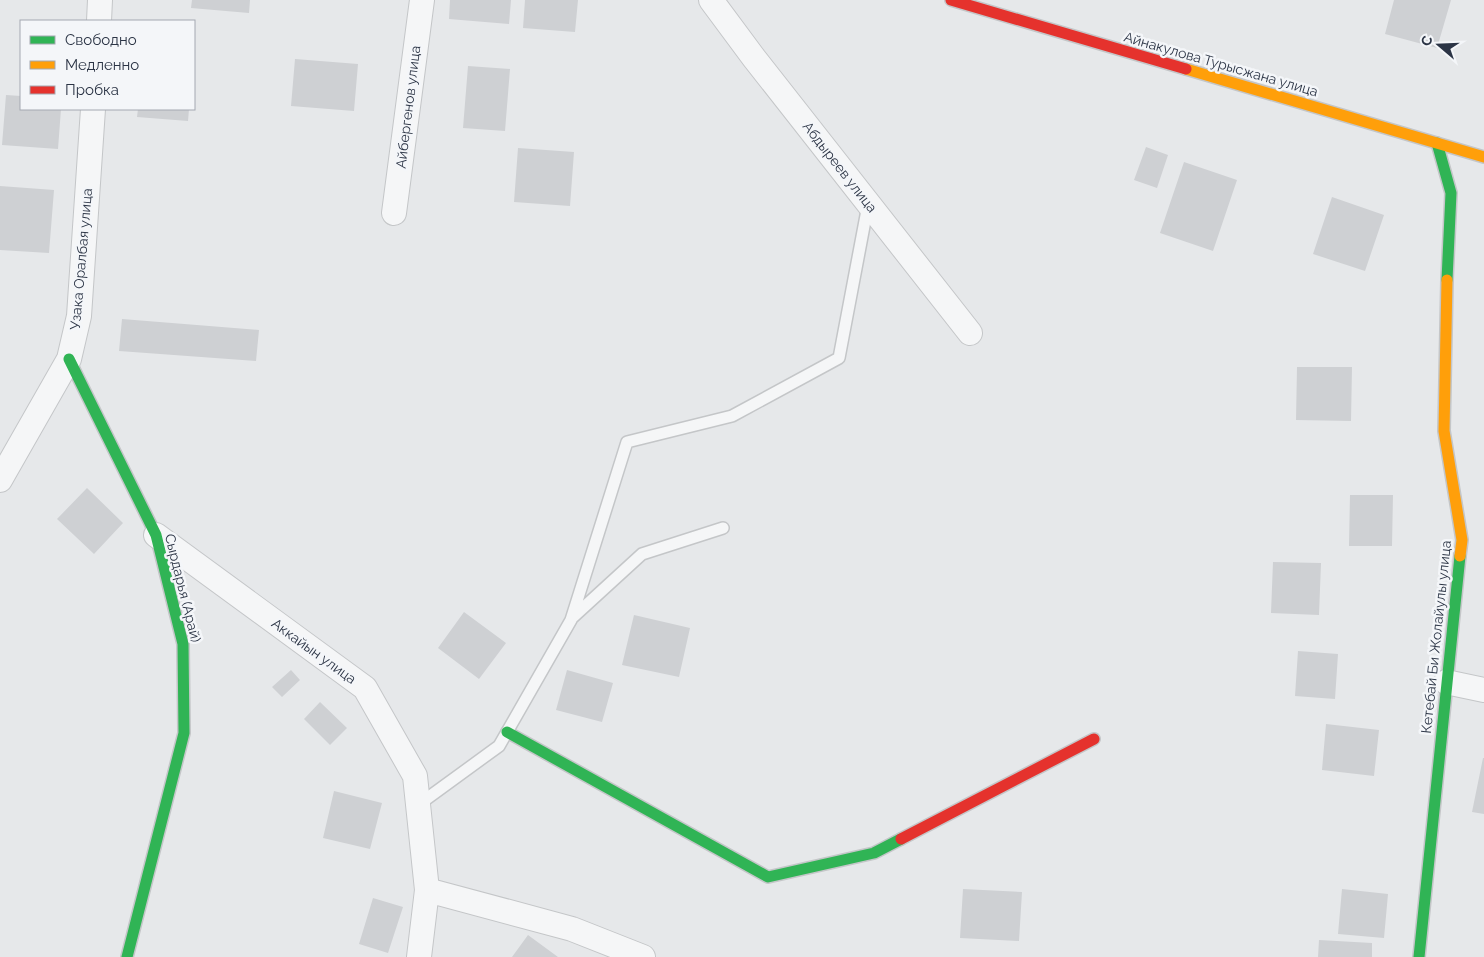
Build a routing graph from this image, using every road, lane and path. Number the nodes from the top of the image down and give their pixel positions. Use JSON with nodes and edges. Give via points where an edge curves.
{"nodes":[{"id":1,"x":100,"y":0,"type":"edge"},
{"id":2,"x":422,"y":0,"type":"edge"},
{"id":3,"x":711,"y":0,"type":"edge"},
{"id":4,"x":951,"y":0,"type":"edge"},
{"id":5,"x":98,"y":20,"type":"edge"},
{"id":6,"x":93,"y":110,"type":"edge"},
{"id":7,"x":1437,"y":143,"type":"junction"},
{"id":8,"x":1484,"y":157,"type":"edge"},
{"id":9,"x":868,"y":203,"type":"junction"},
{"id":10,"x":394,"y":214,"type":"dead end"},
{"id":11,"x":970,"y":333,"type":"dead end"},
{"id":12,"x":68,"y":359,"type":"junction"},
{"id":13,"x":0,"y":480,"type":"edge"},
{"id":14,"x":723,"y":528,"type":"dead end"},
{"id":15,"x":156,"y":535,"type":"junction"},
{"id":16,"x":571,"y":620,"type":"junction"},
{"id":17,"x":1446,"y":682,"type":"junction"},
{"id":18,"x":1484,"y":690,"type":"edge"},
{"id":19,"x":507,"y":732,"type":"junction"},
{"id":20,"x":1094,"y":739,"type":"dead end"},
{"id":21,"x":418,"y":805,"type":"junction"},
{"id":22,"x":426,"y":890,"type":"junction"},
{"id":23,"x":127,"y":957,"type":"edge"},
{"id":24,"x":419,"y":957,"type":"edge"},
{"id":25,"x":643,"y":957,"type":"edge"},
{"id":26,"x":1419,"y":957,"type":"edge"}],
"edges":[{"from":1,"to":5,"type":"street"},
{"from":2,"to":10,"type":"street","name":"Айбергенов улица"},
{"from":3,"to":9,"type":"street","name":"Абдыреев улица"},
{"from":4,"to":7,"type":"street","name":"Айнакулова Турысжана улица"},
{"from":6,"to":12,"type":"street","name":"Узака Оралбая улица","via":[[79,316]]},
{"from":7,"to":8,"type":"street","name":"Айнакулова Турысжана улица"},
{"from":7,"to":17,"type":"street","name":"Кетебай Би Жолайулы улица","via":[[1451,192],[1444,431],[1462,540]]},
{"from":9,"to":11,"type":"street","name":"Абдыреев улица"},
{"from":9,"to":16,"type":"lane","via":[[839,358],[732,416],[627,442]]},
{"from":12,"to":13,"type":"street","name":"Узака Оралбая улица"},
{"from":12,"to":15,"type":"street","name":"Сырдарья (Арай)"},
{"from":14,"to":16,"type":"lane","via":[[642,554]]},
{"from":15,"to":21,"type":"street","name":"Аккайын улица","via":[[365,688],[415,776]]},
{"from":15,"to":23,"type":"street","name":"Сырдарья (Арай)","via":[[184,644],[184,733]]},
{"from":16,"to":19,"type":"lane"},
{"from":17,"to":18,"type":"street"},
{"from":17,"to":26,"type":"street","name":"Кетебай Би Жолайулы улица"},
{"from":19,"to":20,"type":"street","via":[[768,877],[874,852]]},
{"from":19,"to":21,"type":"lane","via":[[500,746]]},
{"from":21,"to":22,"type":"street","name":"Аккайын улица"},
{"from":22,"to":24,"type":"street","name":"Аккайын улица"},
{"from":22,"to":25,"type":"street","via":[[572,929]]}]}
